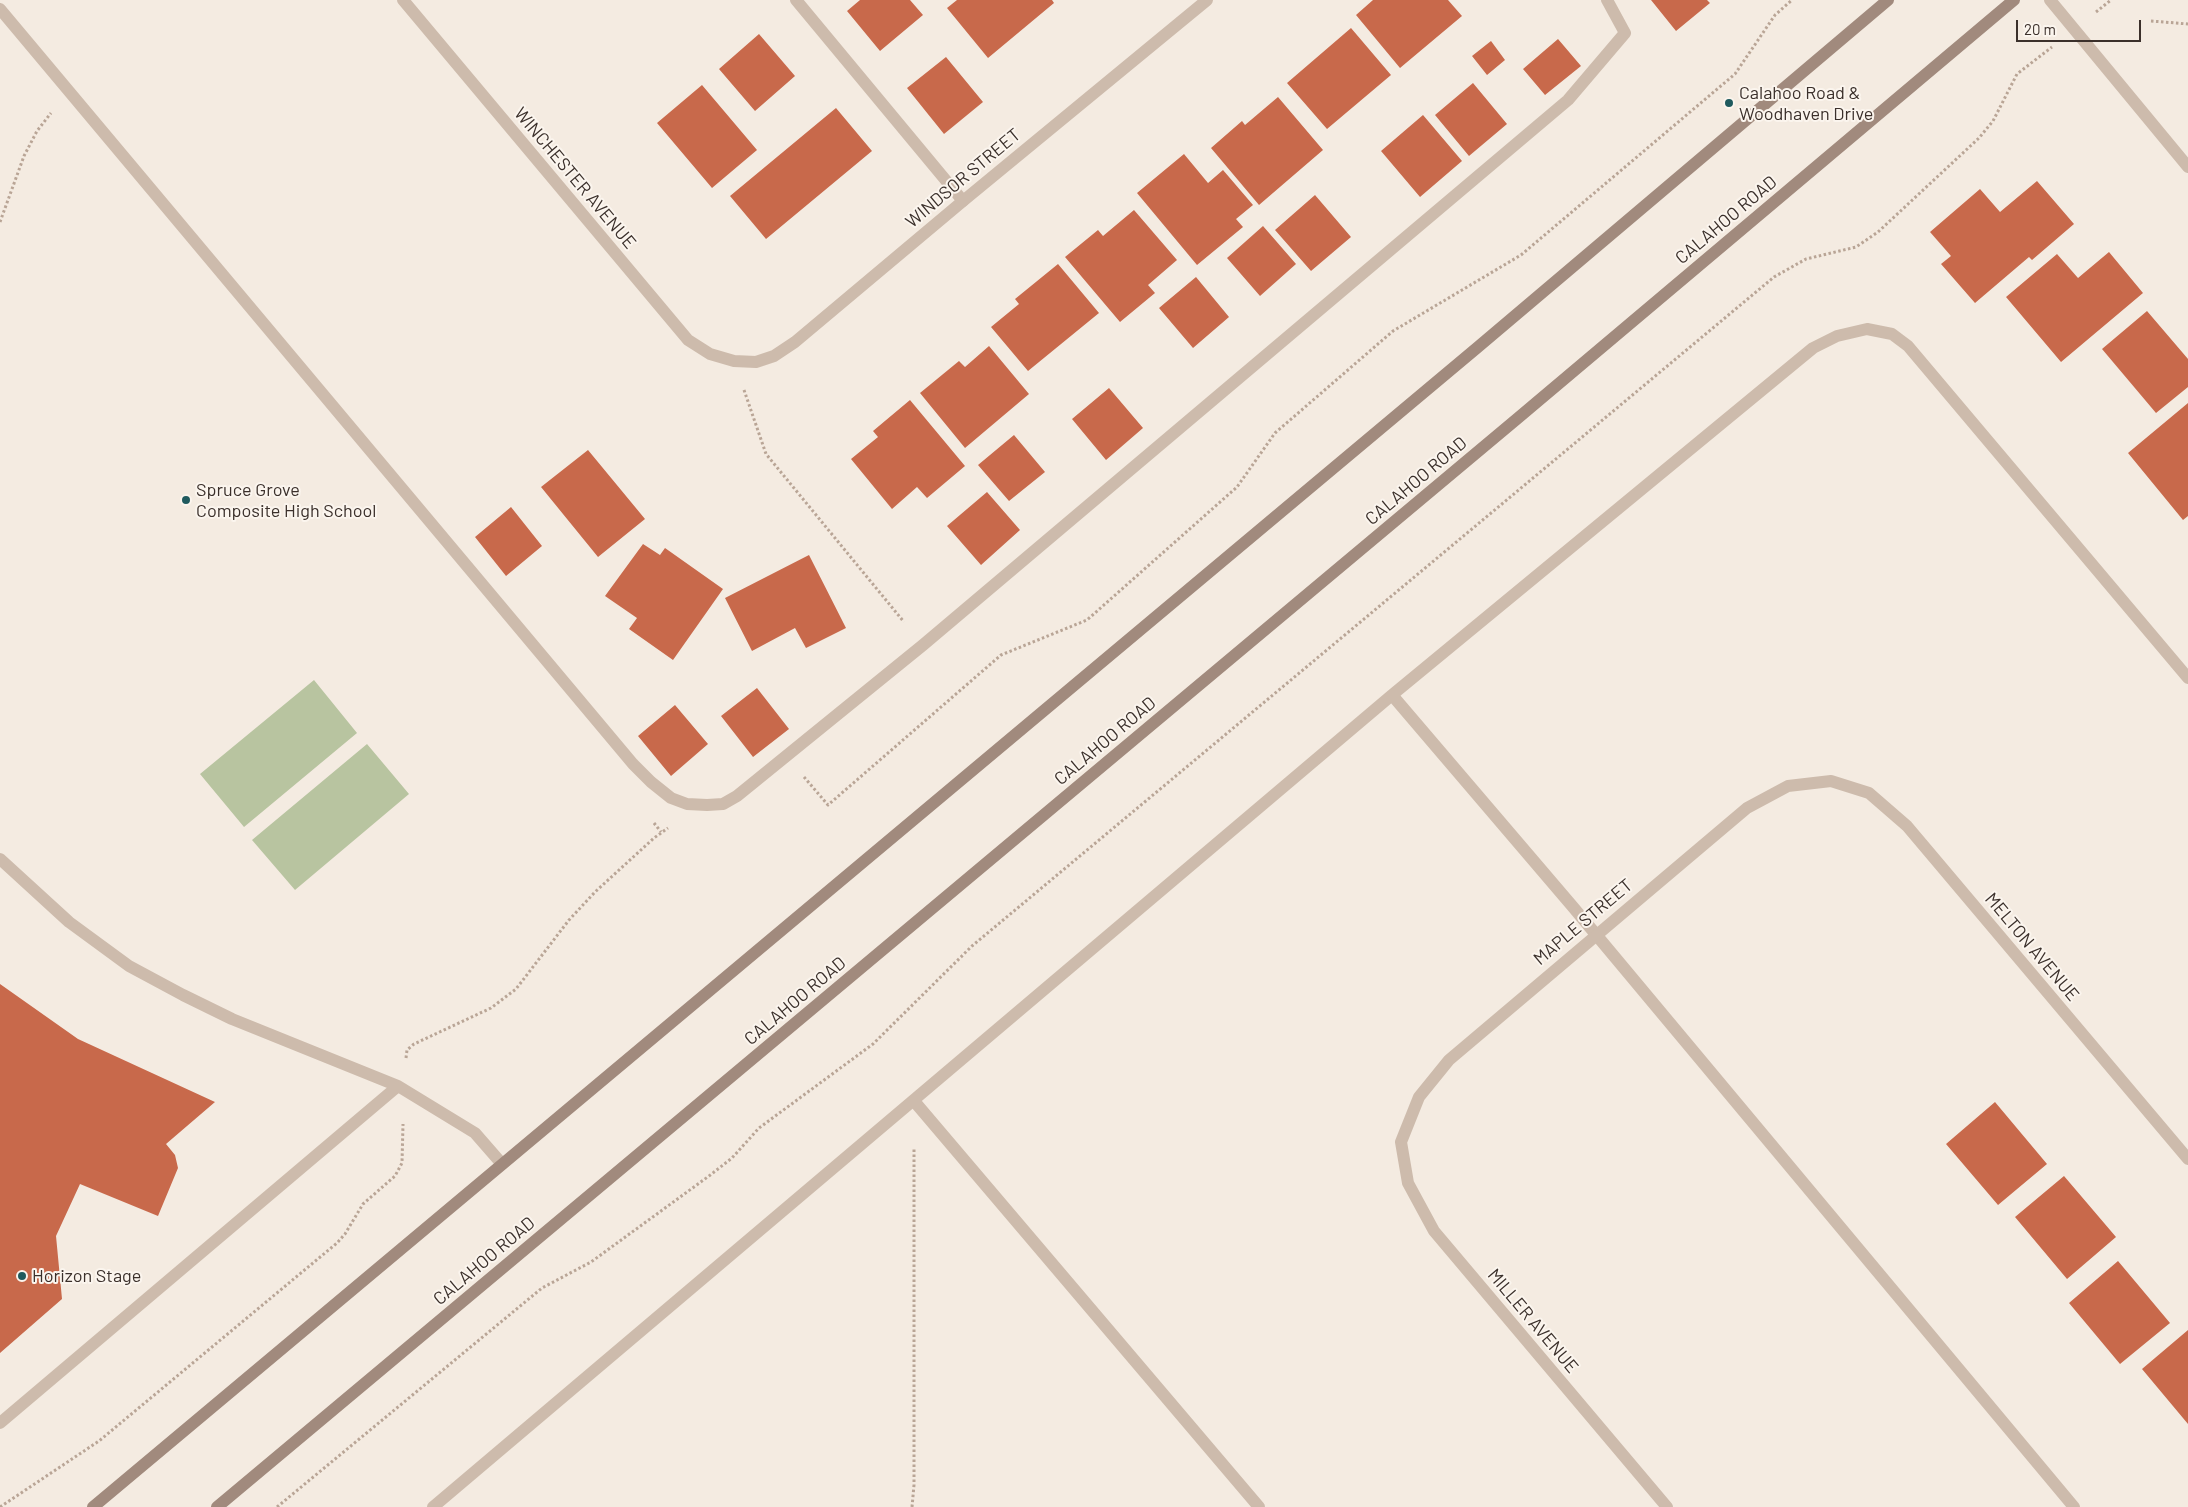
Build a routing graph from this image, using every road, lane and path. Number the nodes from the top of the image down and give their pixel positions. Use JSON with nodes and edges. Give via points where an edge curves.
{"nodes":[{"id":1,"x":403,"y":0,"type":"edge"},
{"id":2,"x":796,"y":0,"type":"edge"},
{"id":3,"x":1207,"y":0,"type":"edge"},
{"id":4,"x":1607,"y":0,"type":"edge"},
{"id":5,"x":1792,"y":0,"type":"edge"},
{"id":6,"x":1888,"y":0,"type":"edge"},
{"id":7,"x":2014,"y":0,"type":"edge"},
{"id":8,"x":2050,"y":0,"type":"edge"},
{"id":9,"x":0,"y":9,"type":"edge"},
{"id":10,"x":2151,"y":21,"type":"dead end"},
{"id":11,"x":2188,"y":24,"type":"edge"},
{"id":12,"x":2017,"y":74,"type":"dead end"},
{"id":13,"x":69,"y":91,"type":"junction"},
{"id":14,"x":2188,"y":168,"type":"edge"},
{"id":15,"x":963,"y":201,"type":"junction"},
{"id":16,"x":0,"y":222,"type":"edge"},
{"id":17,"x":734,"y":361,"type":"junction"},
{"id":18,"x":923,"y":645,"type":"junction"},
{"id":19,"x":2188,"y":678,"type":"edge"},
{"id":20,"x":1392,"y":695,"type":"junction"},
{"id":21,"x":1831,"y":780,"type":"joint"},
{"id":22,"x":828,"y":805,"type":"dead end"},
{"id":23,"x":0,"y":859,"type":"edge"},
{"id":24,"x":1596,"y":934,"type":"junction"},
{"id":25,"x":398,"y":1086,"type":"junction"},
{"id":26,"x":914,"y":1101,"type":"junction"},
{"id":27,"x":1402,"y":1142,"type":"joint"},
{"id":28,"x":2188,"y":1159,"type":"edge"},
{"id":29,"x":502,"y":1164,"type":"junction"},
{"id":30,"x":0,"y":1423,"type":"edge"},
{"id":31,"x":93,"y":1507,"type":"edge"},
{"id":32,"x":217,"y":1507,"type":"edge"},
{"id":33,"x":277,"y":1507,"type":"edge"},
{"id":34,"x":433,"y":1507,"type":"edge"},
{"id":35,"x":912,"y":1507,"type":"edge"},
{"id":36,"x":1259,"y":1507,"type":"edge"},
{"id":37,"x":1667,"y":1507,"type":"edge"},
{"id":38,"x":2074,"y":1507,"type":"edge"}],
"edges":[{"from":1,"to":17,"type":"street","name":"WINCHESTER AVENUE","via":[[688,340],[710,354]]},
{"from":2,"to":15,"type":"street"},
{"from":3,"to":15,"type":"street","name":"WINDSOR STREET"},
{"from":4,"to":18,"type":"street","via":[[1625,34],[1568,100]]},
{"from":5,"to":22,"type":"path","via":[[1776,15],[1735,74],[1521,254],[1393,331],[1275,433],[1237,487],[1087,620],[1001,655]]},
{"from":6,"to":29,"type":"main road"},
{"from":7,"to":32,"type":"main road","name":"CALAHOO ROAD"},
{"from":8,"to":14,"type":"street"},
{"from":9,"to":13,"type":"street"},
{"from":10,"to":11,"type":"path"},
{"from":12,"to":33,"type":"path","via":[[1993,121],[1979,138],[1878,232],[1856,247],[1806,258],[1774,277],[979,940],[873,1044],[759,1128],[732,1158],[710,1176],[591,1262],[542,1288]]},
{"from":13,"to":16,"type":"path","via":[[37,131],[24,156]]},
{"from":13,"to":18,"type":"street","via":[[633,764],[671,798],[707,806],[723,804],[737,796]]},
{"from":15,"to":17,"type":"street","name":"WINDSOR STREET","via":[[795,342],[774,356],[756,362]]},
{"from":17,"to":18,"type":"path","via":[[766,454]]},
{"from":19,"to":20,"type":"street","via":[[1908,346],[1892,334],[1867,329],[1837,336],[1813,348]]},
{"from":20,"to":24,"type":"street"},
{"from":20,"to":26,"type":"street"},
{"from":21,"to":24,"type":"street","name":"MAPLE STREET","via":[[1788,786],[1747,808]]},
{"from":21,"to":28,"type":"street","name":"MELTON AVENUE","via":[[1869,793],[1907,826]]},
{"from":23,"to":25,"type":"street","via":[[69,922],[129,966],[232,1019]]},
{"from":24,"to":27,"type":"street","name":"MAPLE STREET","via":[[1448,1060],[1419,1097]]},
{"from":24,"to":38,"type":"street"},
{"from":25,"to":29,"type":"street","via":[[475,1133]]},
{"from":25,"to":30,"type":"street"},
{"from":26,"to":34,"type":"street"},
{"from":26,"to":35,"type":"path"},
{"from":26,"to":36,"type":"street"},
{"from":27,"to":37,"type":"street","name":"MILLER AVENUE","via":[[1408,1183],[1434,1232]]},
{"from":29,"to":31,"type":"main road"}]}
